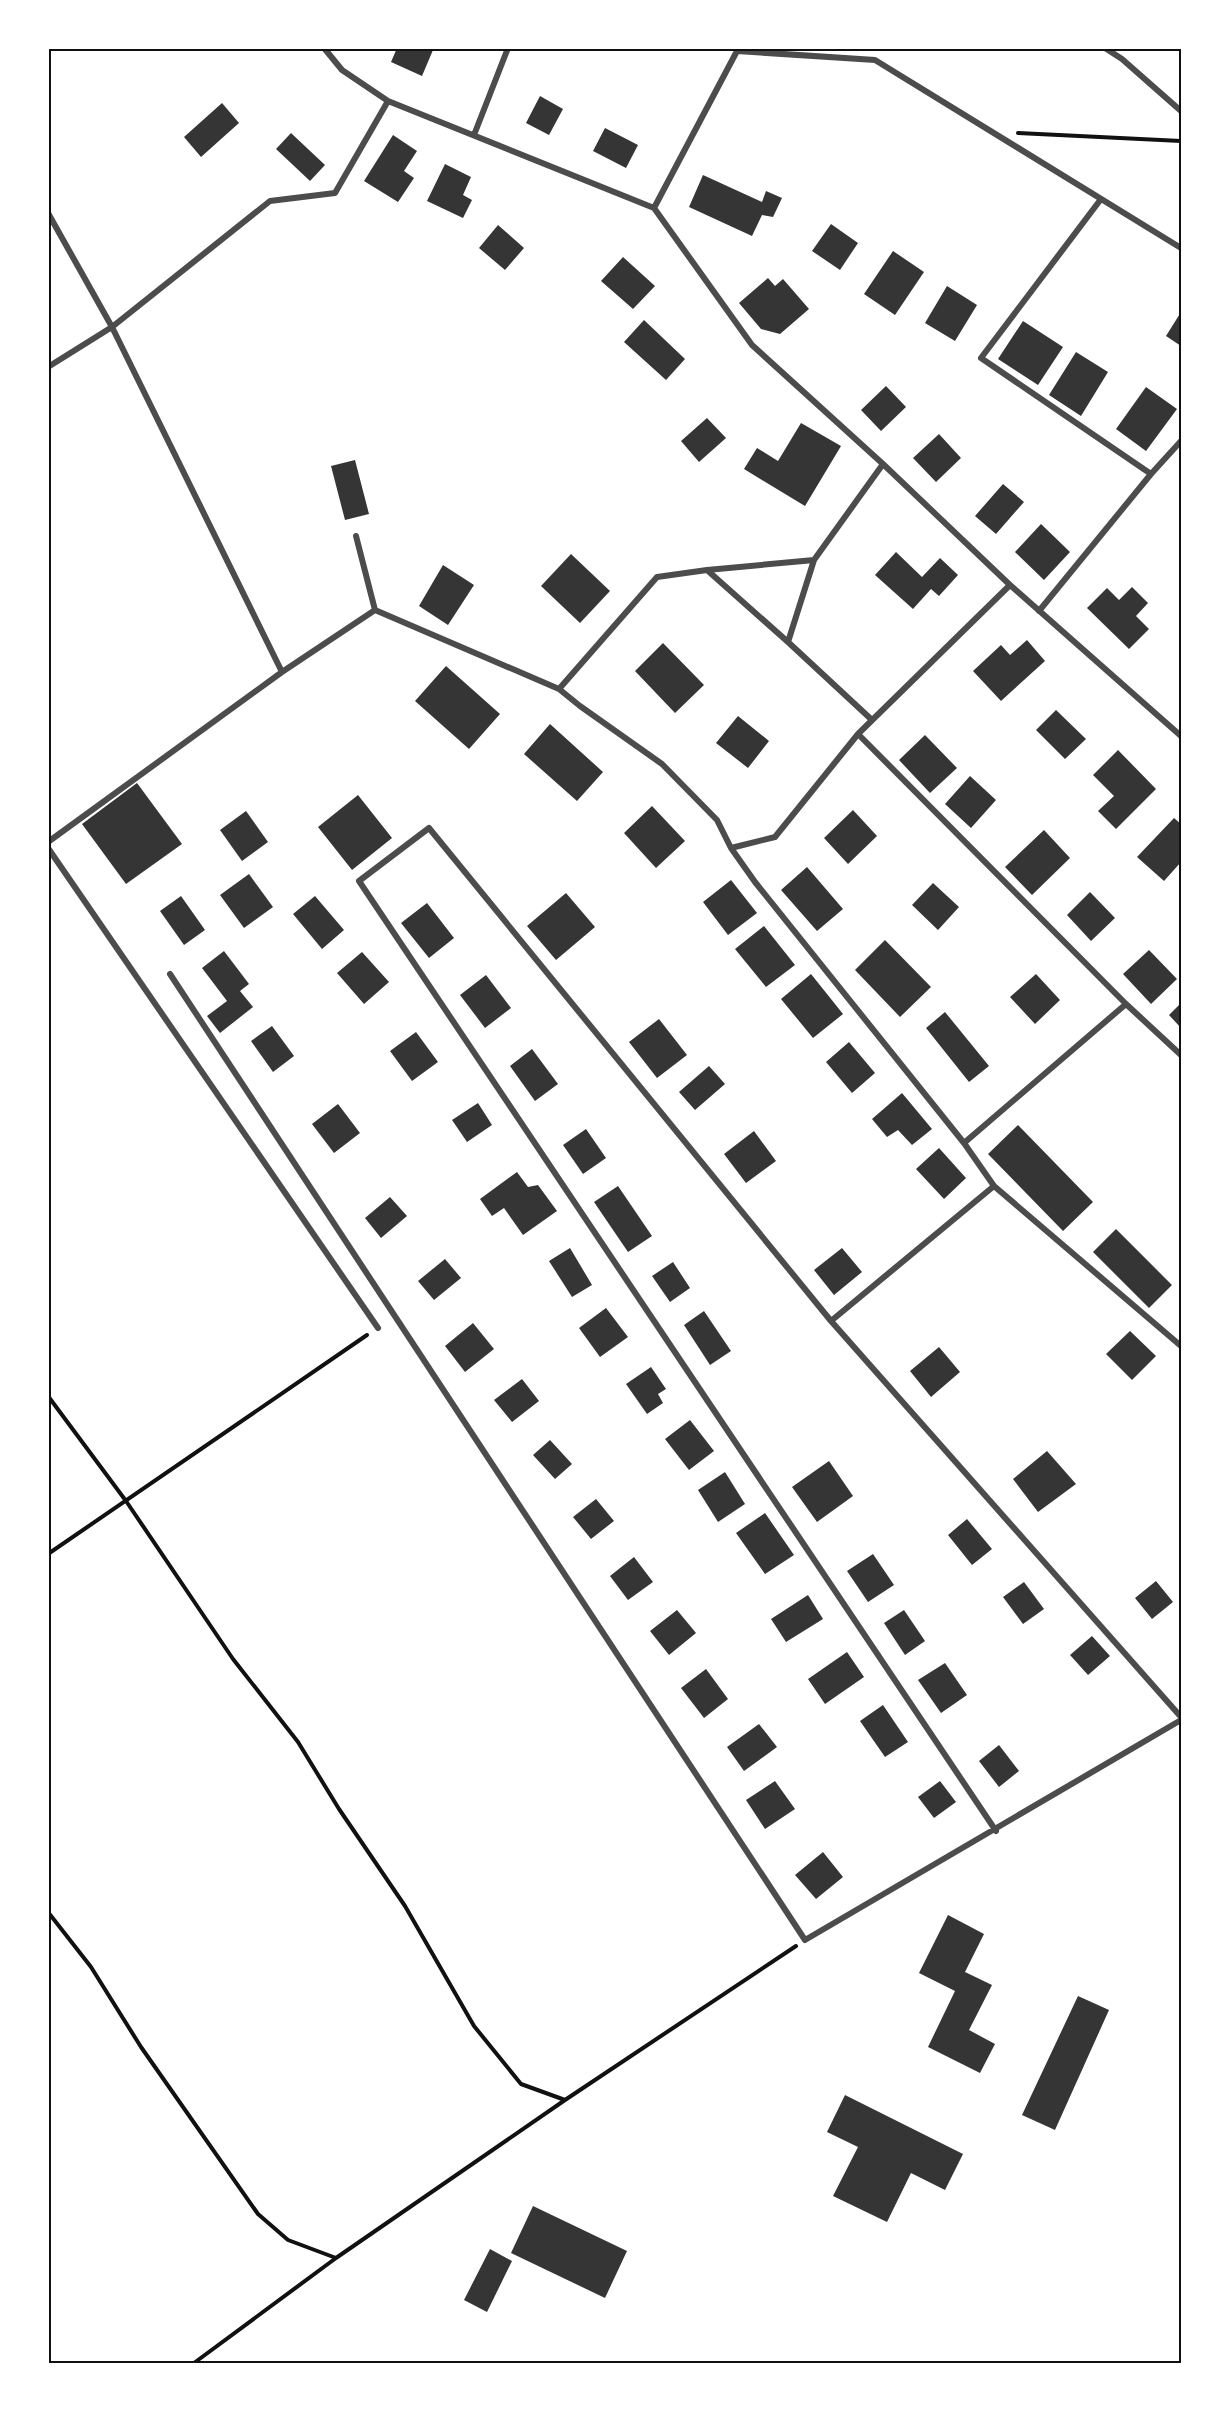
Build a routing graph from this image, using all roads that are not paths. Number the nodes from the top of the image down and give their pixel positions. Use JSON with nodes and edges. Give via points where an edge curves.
{"nodes":[{"id":1,"x":324,"y":48,"type":"edge"},
{"id":2,"x":508,"y":48,"type":"edge"},
{"id":3,"x":1105,"y":48,"type":"edge"},
{"id":4,"x":388,"y":101,"type":"junction"},
{"id":5,"x":1181,"y":111,"type":"edge"},
{"id":6,"x":474,"y":135,"type":"junction"},
{"id":7,"x":1101,"y":199,"type":"junction"},
{"id":8,"x":654,"y":208,"type":"junction"},
{"id":9,"x":48,"y":213,"type":"edge"},
{"id":10,"x":1181,"y":248,"type":"edge"},
{"id":11,"x":112,"y":327,"type":"junction"},
{"id":12,"x":48,"y":367,"type":"edge"},
{"id":13,"x":1181,"y":441,"type":"edge"},
{"id":14,"x":883,"y":464,"type":"junction"},
{"id":15,"x":1151,"y":474,"type":"junction"},
{"id":16,"x":356,"y":536,"type":"dead end"},
{"id":17,"x":814,"y":560,"type":"junction"},
{"id":18,"x":707,"y":570,"type":"junction"},
{"id":19,"x":1010,"y":585,"type":"junction"},
{"id":20,"x":375,"y":610,"type":"junction"},
{"id":21,"x":1039,"y":611,"type":"junction"},
{"id":22,"x":788,"y":642,"type":"junction"},
{"id":23,"x":282,"y":672,"type":"junction"},
{"id":24,"x":559,"y":689,"type":"junction"},
{"id":25,"x":872,"y":720,"type":"junction"},
{"id":26,"x":858,"y":734,"type":"junction"},
{"id":27,"x":1181,"y":736,"type":"edge"},
{"id":28,"x":48,"y":842,"type":"edge"},
{"id":29,"x":48,"y":848,"type":"edge"},
{"id":30,"x":731,"y":848,"type":"junction"},
{"id":31,"x":170,"y":974,"type":"dead end"},
{"id":32,"x":1126,"y":1004,"type":"junction"},
{"id":33,"x":1181,"y":1055,"type":"edge"},
{"id":34,"x":964,"y":1143,"type":"junction"},
{"id":35,"x":994,"y":1186,"type":"junction"},
{"id":36,"x":831,"y":1321,"type":"junction"},
{"id":37,"x":378,"y":1328,"type":"road end"},
{"id":38,"x":1181,"y":1346,"type":"edge"},
{"id":39,"x":1181,"y":1718,"type":"edge"},
{"id":40,"x":996,"y":1831,"type":"junction"}],
"edges":[{"from":1,"to":4,"type":"street","via":[[342,70]]},
{"from":2,"to":6,"type":"street"},
{"from":3,"to":5,"type":"street"},
{"from":4,"to":6,"type":"street"},
{"from":4,"to":11,"type":"street","via":[[335,193],[270,201]]},
{"from":6,"to":8,"type":"street"},
{"from":7,"to":8,"type":"street","via":[[875,60],[737,51]]},
{"from":7,"to":10,"type":"street"},
{"from":7,"to":15,"type":"street","via":[[981,358]]},
{"from":8,"to":14,"type":"street","via":[[752,345]]},
{"from":9,"to":11,"type":"street"},
{"from":11,"to":12,"type":"street"},
{"from":11,"to":23,"type":"street"},
{"from":13,"to":15,"type":"street"},
{"from":14,"to":17,"type":"street"},
{"from":14,"to":19,"type":"street"},
{"from":15,"to":21,"type":"street"},
{"from":16,"to":20,"type":"street"},
{"from":17,"to":18,"type":"street"},
{"from":17,"to":22,"type":"street"},
{"from":18,"to":22,"type":"street"},
{"from":18,"to":24,"type":"street","via":[[657,577]]},
{"from":19,"to":21,"type":"street"},
{"from":19,"to":25,"type":"street"},
{"from":20,"to":23,"type":"street"},
{"from":20,"to":24,"type":"street"},
{"from":21,"to":27,"type":"street"},
{"from":22,"to":25,"type":"street"},
{"from":23,"to":28,"type":"street"},
{"from":24,"to":30,"type":"street","via":[[662,764],[717,820]]},
{"from":25,"to":26,"type":"street"},
{"from":26,"to":30,"type":"street","via":[[775,837]]},
{"from":26,"to":32,"type":"street"},
{"from":29,"to":37,"type":"street"},
{"from":30,"to":34,"type":"street"},
{"from":31,"to":40,"type":"street","via":[[805,1940]]},
{"from":32,"to":33,"type":"street"},
{"from":32,"to":34,"type":"street"},
{"from":34,"to":35,"type":"street"},
{"from":35,"to":36,"type":"street"},
{"from":35,"to":38,"type":"street"},
{"from":36,"to":39,"type":"street"},
{"from":36,"to":40,"type":"street","via":[[429,828],[359,881]]},
{"from":39,"to":40,"type":"street"}]}
